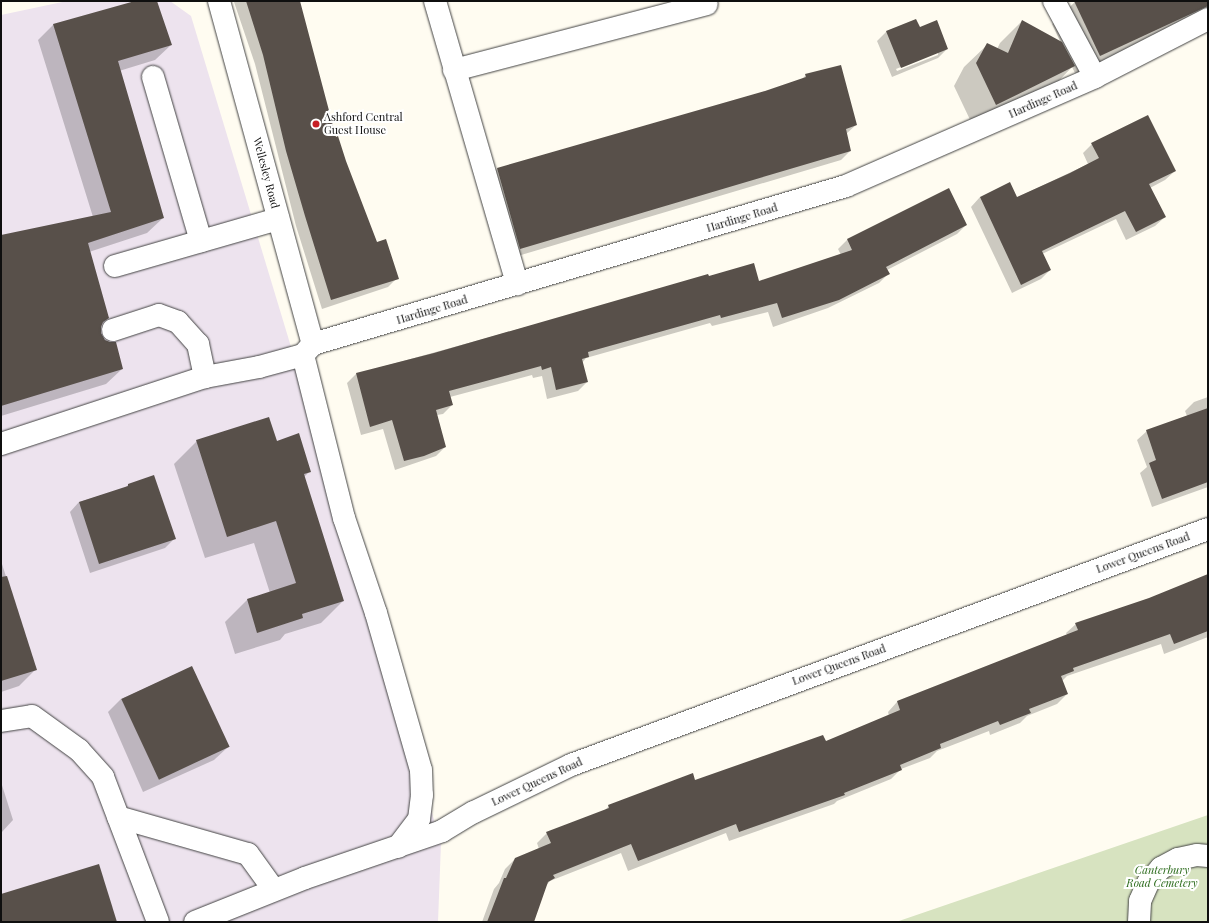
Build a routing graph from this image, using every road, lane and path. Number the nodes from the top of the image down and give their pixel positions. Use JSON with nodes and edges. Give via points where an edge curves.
{"nodes":[{"id":1,"x":219,"y":1,"type":"edge"},
{"id":2,"x":435,"y":1,"type":"edge"},
{"id":3,"x":1054,"y":1,"type":"edge"},
{"id":4,"x":707,"y":4,"type":"dead end"},
{"id":5,"x":1208,"y":18,"type":"edge"},
{"id":6,"x":454,"y":70,"type":"junction"},
{"id":7,"x":153,"y":77,"type":"dead end"},
{"id":8,"x":1095,"y":77,"type":"junction"},
{"id":9,"x":278,"y":218,"type":"junction"},
{"id":10,"x":201,"y":241,"type":"junction"},
{"id":11,"x":115,"y":266,"type":"dead end"},
{"id":12,"x":517,"y":284,"type":"junction"},
{"id":13,"x":113,"y":330,"type":"dead end"},
{"id":14,"x":308,"y":350,"type":"junction"},
{"id":15,"x":205,"y":377,"type":"junction"},
{"id":16,"x":1,"y":429,"type":"edge"},
{"id":17,"x":33,"y":434,"type":"junction"},
{"id":18,"x":1,"y":444,"type":"edge"},
{"id":19,"x":1208,"y":529,"type":"edge"},
{"id":20,"x":1,"y":721,"type":"edge"},
{"id":21,"x":118,"y":817,"type":"junction"},
{"id":22,"x":398,"y":847,"type":"junction"},
{"id":23,"x":1208,"y":856,"type":"edge"},
{"id":24,"x":274,"y":890,"type":"junction"},
{"id":25,"x":158,"y":922,"type":"edge"},
{"id":26,"x":195,"y":922,"type":"edge"},
{"id":27,"x":1139,"y":922,"type":"edge"}],
"edges":[{"from":1,"to":9,"type":"street","name":"Wellesley Road"},
{"from":2,"to":6,"type":"street"},
{"from":3,"to":8,"type":"street"},
{"from":4,"to":6,"type":"street"},
{"from":5,"to":8,"type":"street","name":"Hardinge Road"},
{"from":6,"to":12,"type":"street"},
{"from":7,"to":10,"type":"street"},
{"from":8,"to":12,"type":"street","name":"Hardinge Road","via":[[846,186]]},
{"from":9,"to":10,"type":"street"},
{"from":9,"to":14,"type":"street","name":"Wellesley Road"},
{"from":10,"to":11,"type":"street"},
{"from":12,"to":14,"type":"street","name":"Hardinge Road"},
{"from":13,"to":15,"type":"street","via":[[159,315],[178,322],[198,344]]},
{"from":14,"to":15,"type":"street","name":"Hardinge Road","via":[[259,367]]},
{"from":14,"to":22,"type":"street","name":"Wellesley Road","via":[[344,518],[376,612],[421,770],[422,795],[419,819]]},
{"from":15,"to":17,"type":"street","name":"Hardinge Road"},
{"from":16,"to":17,"type":"street"},
{"from":17,"to":18,"type":"street","name":"Hardinge Road"},
{"from":19,"to":22,"type":"street","name":"Lower Queens Road","via":[[571,765],[474,812],[442,832]]},
{"from":20,"to":21,"type":"street","via":[[32,716],[79,750],[103,777]]},
{"from":21,"to":24,"type":"street","via":[[248,854]]},
{"from":21,"to":25,"type":"street"},
{"from":22,"to":24,"type":"street","name":"Lower Queens Road"},
{"from":23,"to":27,"type":"street","via":[[1197,855],[1178,859],[1161,868],[1148,883],[1140,901]]},
{"from":24,"to":26,"type":"street","name":"Lower Queens Road"}]}
